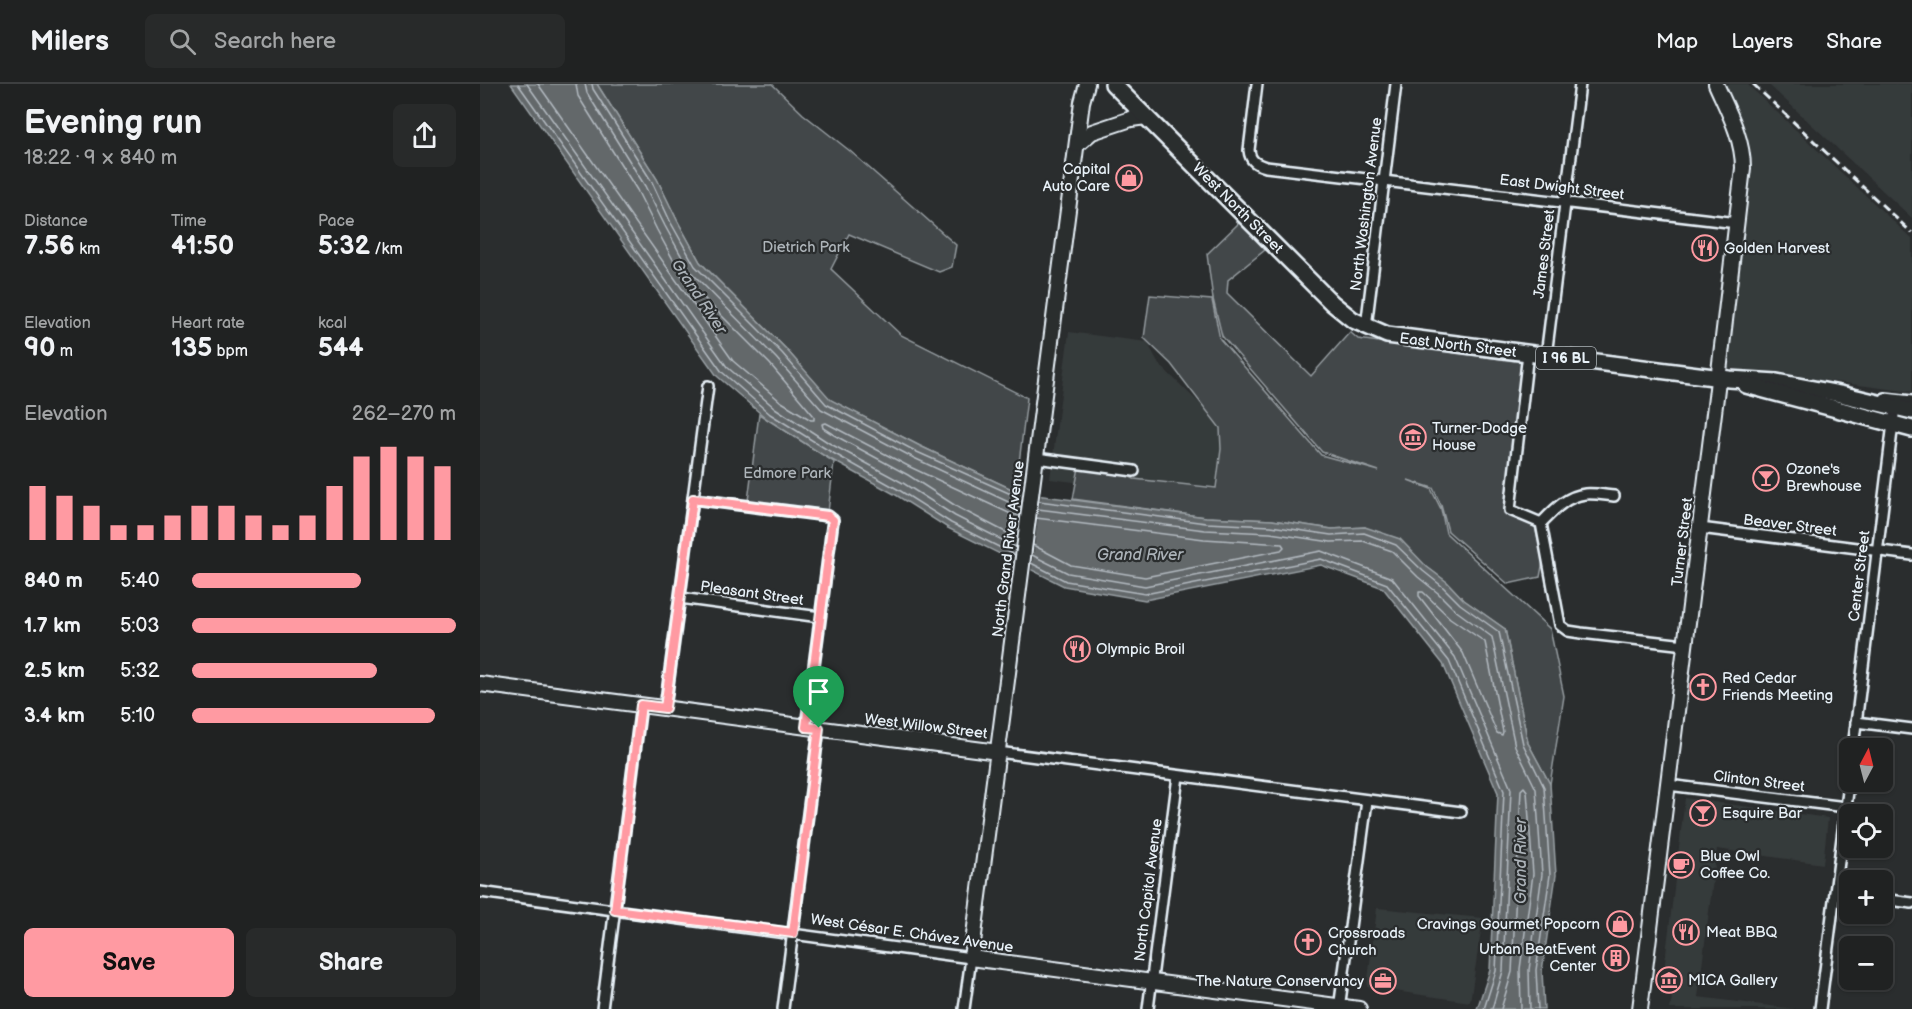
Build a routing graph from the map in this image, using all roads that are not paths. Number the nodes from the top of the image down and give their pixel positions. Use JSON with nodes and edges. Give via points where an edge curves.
{"nodes":[{"id":1,"x":1080,"y":84,"type":"edge"},
{"id":2,"x":1087,"y":84,"type":"edge"},
{"id":3,"x":1113,"y":84,"type":"edge"},
{"id":4,"x":1257,"y":84,"type":"edge"},
{"id":5,"x":1396,"y":84,"type":"edge"},
{"id":6,"x":1580,"y":84,"type":"edge"},
{"id":7,"x":1716,"y":84,"type":"edge"},
{"id":8,"x":1082,"y":102,"type":"junction"},
{"id":9,"x":1146,"y":117,"type":"junction"},
{"id":10,"x":1077,"y":145,"type":"junction"},
{"id":11,"x":1385,"y":181,"type":"junction"},
{"id":12,"x":1566,"y":203,"type":"junction"},
{"id":13,"x":1737,"y":223,"type":"junction"},
{"id":14,"x":1366,"y":327,"type":"junction"},
{"id":15,"x":1528,"y":353,"type":"junction"},
{"id":16,"x":1546,"y":356,"type":"junction"},
{"id":17,"x":1724,"y":378,"type":"junction"},
{"id":18,"x":708,"y":386,"type":"dead end"},
{"id":19,"x":1840,"y":394,"type":"junction"},
{"id":20,"x":1912,"y":401,"type":"edge"},
{"id":21,"x":1895,"y":407,"type":"junction"},
{"id":22,"x":1912,"y":411,"type":"edge"},
{"id":23,"x":1904,"y":427,"type":"edge"},
{"id":24,"x":1035,"y":464,"type":"junction"},
{"id":25,"x":1134,"y":471,"type":"dead end"},
{"id":26,"x":1614,"y":496,"type":"dead end"},
{"id":27,"x":693,"y":499,"type":"junction"},
{"id":28,"x":1541,"y":523,"type":"junction"},
{"id":29,"x":1700,"y":528,"type":"junction"},
{"id":30,"x":1877,"y":551,"type":"junction"},
{"id":31,"x":1912,"y":555,"type":"edge"},
{"id":32,"x":680,"y":598,"type":"junction"},
{"id":33,"x":820,"y":617,"type":"junction"},
{"id":34,"x":1685,"y":645,"type":"junction"},
{"id":35,"x":480,"y":684,"type":"edge"},
{"id":36,"x":641,"y":705,"type":"junction"},
{"id":37,"x":665,"y":708,"type":"junction"},
{"id":38,"x":1856,"y":722,"type":"junction"},
{"id":39,"x":813,"y":728,"type":"junction"},
{"id":40,"x":1912,"y":729,"type":"edge"},
{"id":41,"x":1854,"y":738,"type":"edge"},
{"id":42,"x":998,"y":752,"type":"junction"},
{"id":43,"x":1178,"y":776,"type":"junction"},
{"id":44,"x":1668,"y":784,"type":"junction"},
{"id":45,"x":1367,"y":801,"type":"junction"},
{"id":46,"x":1839,"y":806,"type":"edge"},
{"id":47,"x":1461,"y":812,"type":"dead end"},
{"id":48,"x":1839,"y":858,"type":"edge"},
{"id":49,"x":480,"y":892,"type":"edge"},
{"id":50,"x":1835,"y":893,"type":"junction"},
{"id":51,"x":1839,"y":894,"type":"edge"},
{"id":52,"x":1893,"y":900,"type":"edge"},
{"id":53,"x":1912,"y":903,"type":"edge"},
{"id":54,"x":615,"y":910,"type":"junction"},
{"id":55,"x":793,"y":933,"type":"junction"},
{"id":56,"x":970,"y":958,"type":"junction"},
{"id":57,"x":1151,"y":982,"type":"junction"},
{"id":58,"x":1340,"y":1008,"type":"edge"},
{"id":59,"x":602,"y":1009,"type":"edge"},
{"id":60,"x":783,"y":1009,"type":"edge"},
{"id":61,"x":964,"y":1009,"type":"edge"},
{"id":62,"x":1148,"y":1009,"type":"edge"},
{"id":63,"x":1359,"y":1009,"type":"edge"},
{"id":64,"x":1640,"y":1009,"type":"edge"},
{"id":65,"x":1820,"y":1009,"type":"edge"}],
"edges":[{"from":1,"to":8,"type":"street"},
{"from":2,"to":8,"type":"street","name":"North Grand River Avenue"},
{"from":3,"to":9,"type":"main road","name":"West North Street","number":"I 96 BL"},
{"from":4,"to":11,"type":"street","name":"East Dwight Street","via":[[1249,150],[1253,161],[1266,167]]},
{"from":5,"to":11,"type":"street","name":"North Washington Avenue"},
{"from":6,"to":12,"type":"street","name":"James Street"},
{"from":7,"to":13,"type":"street","name":"Turner Street","via":[[1743,153]]},
{"from":8,"to":10,"type":"street","name":"North Grand River Avenue"},
{"from":9,"to":10,"type":"street","via":[[1092,132]]},
{"from":9,"to":14,"type":"main road","name":"West North Street","number":"I 96 BL","via":[[1332,303]]},
{"from":10,"to":24,"type":"street","name":"North Grand River Avenue"},
{"from":11,"to":12,"type":"street","name":"East Dwight Street"},
{"from":11,"to":14,"type":"street","name":"North Washington Avenue"},
{"from":12,"to":13,"type":"street","name":"East Dwight Street"},
{"from":12,"to":16,"type":"street","name":"James Street"},
{"from":13,"to":17,"type":"street","name":"Turner Street"},
{"from":14,"to":15,"type":"main road","name":"East North Street","number":"I 96 BL","via":[[1404,338]]},
{"from":15,"to":16,"type":"main road","name":"East North Street","number":"I 96 BL"},
{"from":15,"to":28,"type":"street","via":[[1510,510]]},
{"from":16,"to":17,"type":"main road","name":"East North Street","number":"I 96 BL"},
{"from":17,"to":19,"type":"main road","name":"East North Street","number":"I 96 BL","via":[[1777,382]]},
{"from":17,"to":23,"type":"main road","name":"East North Street","number":"I 96 BL"},
{"from":17,"to":29,"type":"street","name":"Turner Street"},
{"from":18,"to":27,"type":"street"},
{"from":19,"to":20,"type":"street","name":"East North Street"},
{"from":19,"to":21,"type":"main road","number":"I 96 BL"},
{"from":21,"to":22,"type":"main road","number":"I 96 BL"},
{"from":21,"to":23,"type":"street","name":"Center Street"},
{"from":23,"to":30,"type":"street","name":"Center Street"},
{"from":24,"to":25,"type":"street"},
{"from":24,"to":42,"type":"street","name":"North Grand River Avenue"},
{"from":26,"to":28,"type":"street","via":[[1584,494],[1572,498]]},
{"from":27,"to":32,"type":"street"},
{"from":27,"to":33,"type":"street","via":[[828,516],[833,520]]},
{"from":28,"to":34,"type":"street","via":[[1560,625],[1568,631]]},
{"from":29,"to":30,"type":"street","name":"Beaver Street"},
{"from":29,"to":34,"type":"street","name":"Turner Street"},
{"from":30,"to":31,"type":"street","name":"Beaver Street"},
{"from":30,"to":38,"type":"street","name":"Center Street"},
{"from":32,"to":33,"type":"street","name":"Pleasant Street"},
{"from":32,"to":37,"type":"street"},
{"from":33,"to":39,"type":"street"},
{"from":34,"to":44,"type":"street","name":"Turner Street"},
{"from":35,"to":36,"type":"street","name":"West Willow Street"},
{"from":36,"to":37,"type":"street","name":"West Willow Street"},
{"from":36,"to":54,"type":"street"},
{"from":37,"to":39,"type":"street","name":"West Willow Street"},
{"from":38,"to":40,"type":"street"},
{"from":38,"to":41,"type":"street","name":"Center Street"},
{"from":39,"to":42,"type":"street","name":"West Willow Street"},
{"from":39,"to":55,"type":"street"},
{"from":42,"to":43,"type":"street","name":"West Willow Street"},
{"from":42,"to":56,"type":"street","name":"North Grand River Avenue"},
{"from":43,"to":45,"type":"street","name":"West Willow Street"},
{"from":43,"to":57,"type":"street","name":"North Capitol Avenue"},
{"from":44,"to":46,"type":"street","name":"Clinton Street"},
{"from":44,"to":64,"type":"street","name":"Turner Street"},
{"from":45,"to":47,"type":"street","name":"West Willow Street"},
{"from":45,"to":58,"type":"street"},
{"from":48,"to":50,"type":"street"},
{"from":49,"to":54,"type":"street","name":"West César E. Chávez Avenue"},
{"from":50,"to":51,"type":"street"},
{"from":50,"to":65,"type":"street"},
{"from":52,"to":53,"type":"street"},
{"from":54,"to":55,"type":"street","name":"West César E. Chávez Avenue"},
{"from":54,"to":59,"type":"street"},
{"from":55,"to":56,"type":"street","name":"West César E. Chávez Avenue"},
{"from":55,"to":60,"type":"street"},
{"from":56,"to":57,"type":"street","name":"West César E. Chávez Avenue"},
{"from":56,"to":61,"type":"street"},
{"from":57,"to":58,"type":"street","name":"West César E. Chávez Avenue"},
{"from":57,"to":62,"type":"street","name":"North Capitol Avenue"},
{"from":58,"to":63,"type":"street","name":"West César E. Chávez Avenue"}]}
